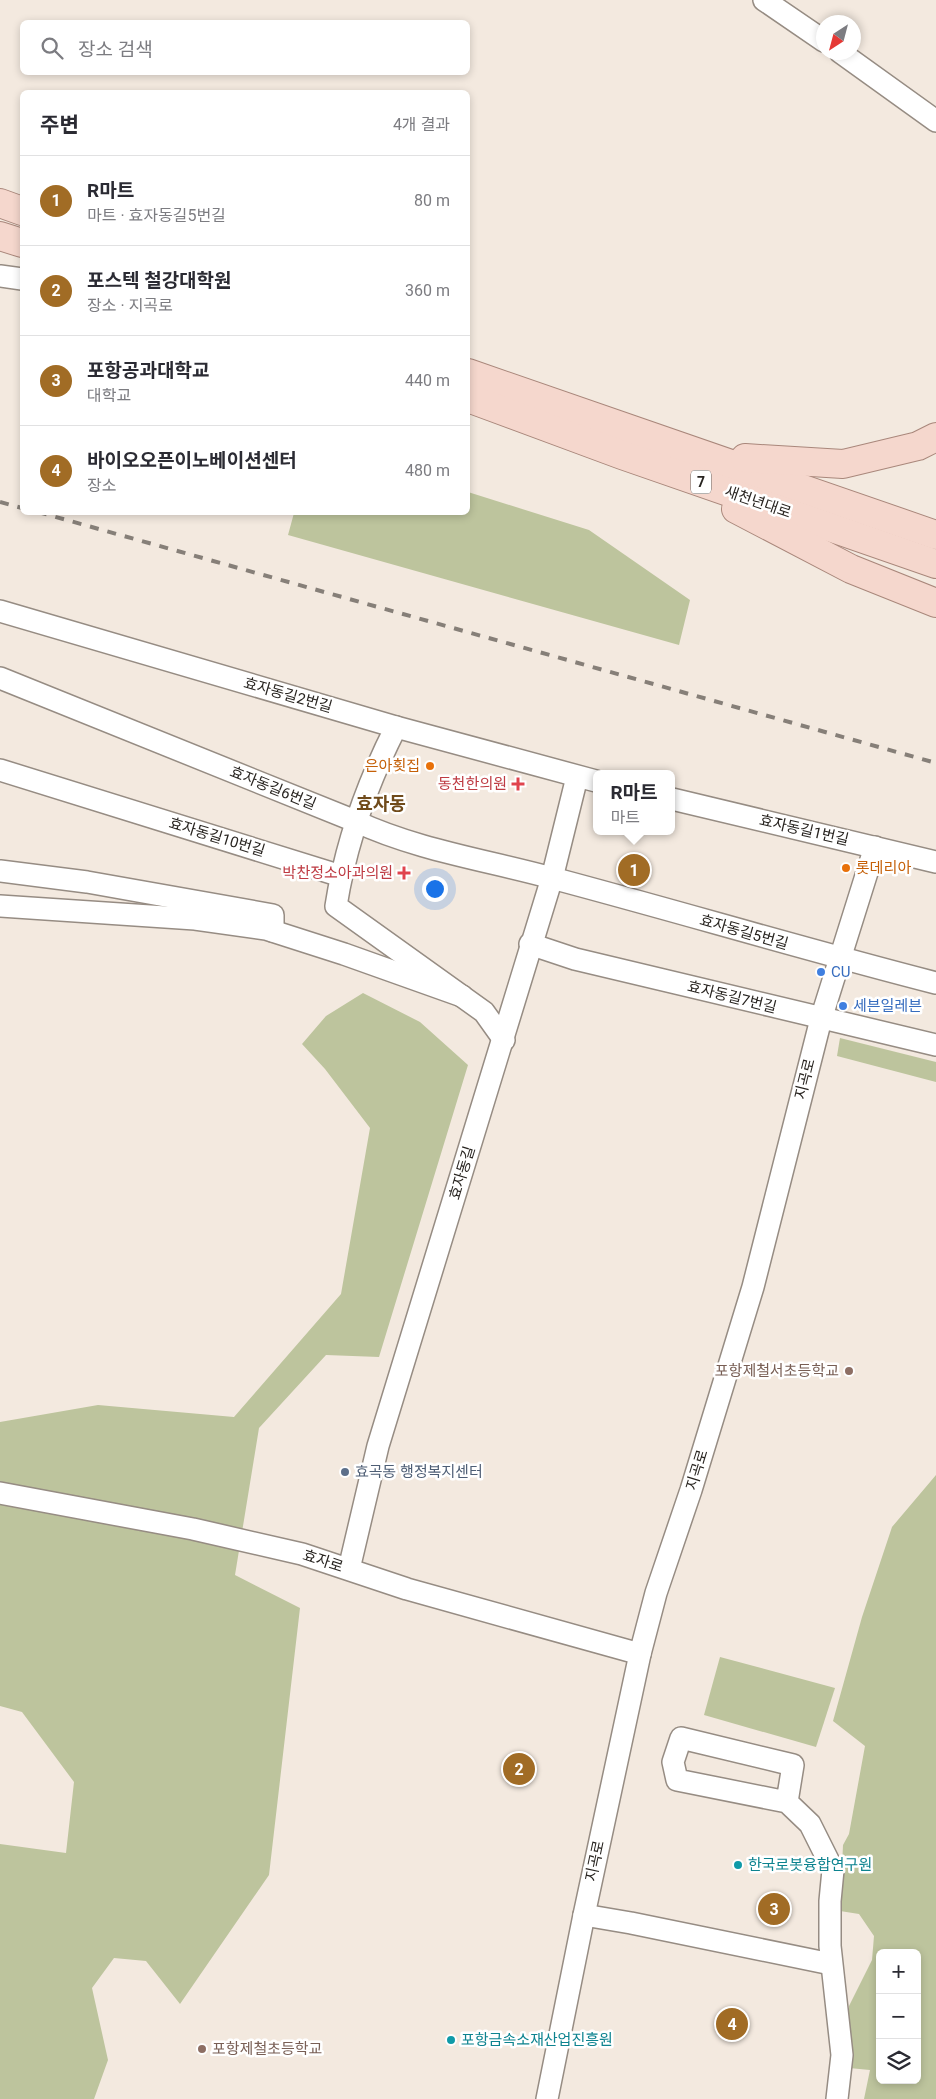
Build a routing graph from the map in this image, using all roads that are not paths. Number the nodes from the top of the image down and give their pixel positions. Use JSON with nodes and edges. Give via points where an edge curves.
{"nodes":[{"id":1,"x":764,"y":0,"type":"edge"},
{"id":2,"x":816,"y":36,"type":"edge"},
{"id":3,"x":851,"y":60,"type":"edge"},
{"id":4,"x":936,"y":121,"type":"edge"},
{"id":5,"x":0,"y":203,"type":"edge"},
{"id":6,"x":20,"y":211,"type":"edge"},
{"id":7,"x":0,"y":236,"type":"edge"},
{"id":8,"x":20,"y":243,"type":"edge"},
{"id":9,"x":0,"y":276,"type":"edge"},
{"id":10,"x":20,"y":279,"type":"edge"},
{"id":11,"x":470,"y":373,"type":"edge"},
{"id":12,"x":470,"y":399,"type":"edge"},
{"id":13,"x":642,"y":434,"type":"junction"},
{"id":14,"x":936,"y":437,"type":"edge"},
{"id":15,"x":648,"y":464,"type":"junction"},
{"id":16,"x":936,"y":535,"type":"edge"},
{"id":17,"x":936,"y":564,"type":"edge"},
{"id":18,"x":936,"y":603,"type":"edge"},
{"id":19,"x":0,"y":611,"type":"edge"},
{"id":20,"x":0,"y":678,"type":"edge"},
{"id":21,"x":396,"y":727,"type":"junction"},
{"id":22,"x":0,"y":770,"type":"edge"},
{"id":23,"x":587,"y":779,"type":"edge"},
{"id":24,"x":675,"y":800,"type":"edge"},
{"id":25,"x":355,"y":821,"type":"junction"},
{"id":26,"x":875,"y":847,"type":"junction"},
{"id":27,"x":936,"y":862,"type":"edge"},
{"id":28,"x":0,"y":871,"type":"edge"},
{"id":29,"x":341,"y":876,"type":"junction"},
{"id":30,"x":552,"y":878,"type":"junction"},
{"id":31,"x":0,"y":906,"type":"edge"},
{"id":32,"x":273,"y":931,"type":"junction"},
{"id":33,"x":530,"y":944,"type":"junction"},
{"id":34,"x":840,"y":959,"type":"junction"},
{"id":35,"x":936,"y":983,"type":"edge"},
{"id":36,"x":462,"y":996,"type":"junction"},
{"id":37,"x":821,"y":1019,"type":"junction"},
{"id":38,"x":504,"y":1040,"type":"junction"},
{"id":39,"x":936,"y":1045,"type":"edge"},
{"id":40,"x":0,"y":1493,"type":"edge"},
{"id":41,"x":349,"y":1569,"type":"junction"},
{"id":42,"x":640,"y":1654,"type":"junction"},
{"id":43,"x":787,"y":1802,"type":"junction"},
{"id":44,"x":584,"y":1916,"type":"junction"},
{"id":45,"x":831,"y":1964,"type":"junction"},
{"id":46,"x":548,"y":2099,"type":"edge"},
{"id":47,"x":837,"y":2099,"type":"edge"}],
"edges":[{"from":1,"to":2,"type":"street"},
{"from":3,"to":4,"type":"street"},
{"from":5,"to":6,"type":"main road"},
{"from":7,"to":8,"type":"main road"},
{"from":9,"to":10,"type":"street"},
{"from":11,"to":13,"type":"main road","name":"새천년대로","number":"7"},
{"from":12,"to":15,"type":"main road","name":"새천년대로","number":"7"},
{"from":13,"to":14,"type":"main road","via":[[748,459],[843,464],[918,446]]},
{"from":13,"to":16,"type":"main road","name":"새천년대로","number":"7"},
{"from":15,"to":17,"type":"main road","name":"새천년대로","number":"7"},
{"from":15,"to":18,"type":"main road","via":[[851,569]]},
{"from":19,"to":21,"type":"street","name":"효자동길2번길"},
{"from":20,"to":25,"type":"street","name":"효자동길6번길"},
{"from":21,"to":23,"type":"street","name":"효자동길2번길"},
{"from":21,"to":25,"type":"street","via":[[376,765]]},
{"from":22,"to":29,"type":"street","name":"효자동길10번길"},
{"from":23,"to":30,"type":"street","name":"효자동길"},
{"from":24,"to":26,"type":"street","name":"효자동길1번길"},
{"from":25,"to":29,"type":"street"},
{"from":25,"to":30,"type":"street","name":"효자동길6번길","via":[[388,836]]},
{"from":26,"to":27,"type":"street","name":"효자동길1번길"},
{"from":26,"to":34,"type":"street","name":"지곡로"},
{"from":28,"to":32,"type":"street","via":[[87,882],[273,915]]},
{"from":29,"to":36,"type":"street","via":[[336,906]]},
{"from":30,"to":33,"type":"street","name":"효자동길"},
{"from":30,"to":34,"type":"street","name":"효자동길5번길"},
{"from":31,"to":32,"type":"street","via":[[194,920]]},
{"from":32,"to":36,"type":"street"},
{"from":33,"to":37,"type":"street","name":"효자동길7번길","via":[[576,959]]},
{"from":33,"to":38,"type":"street","name":"효자동길"},
{"from":34,"to":35,"type":"street","name":"효자동길5번길"},
{"from":34,"to":37,"type":"street","name":"지곡로"},
{"from":36,"to":38,"type":"street","via":[[484,1012]]},
{"from":37,"to":39,"type":"street","name":"효자동길7번길"},
{"from":37,"to":42,"type":"street","name":"지곡로","via":[[753,1287],[656,1593]]},
{"from":38,"to":41,"type":"street","name":"효자동길","via":[[378,1446]]},
{"from":40,"to":41,"type":"street","name":"효자로","via":[[193,1529],[302,1554]]},
{"from":41,"to":42,"type":"street","name":"효자로","via":[[407,1589]]},
{"from":42,"to":44,"type":"street","name":"지곡로"},
{"from":43,"to":43,"type":"street","via":[[793,1765],[681,1738],[673,1762],[677,1780]]},
{"from":43,"to":45,"type":"street","via":[[810,1824],[833,1870]]},
{"from":44,"to":45,"type":"street","via":[[631,1922]]},
{"from":44,"to":46,"type":"street","name":"지곡로"},
{"from":45,"to":47,"type":"street","via":[[842,2055]]}]}
